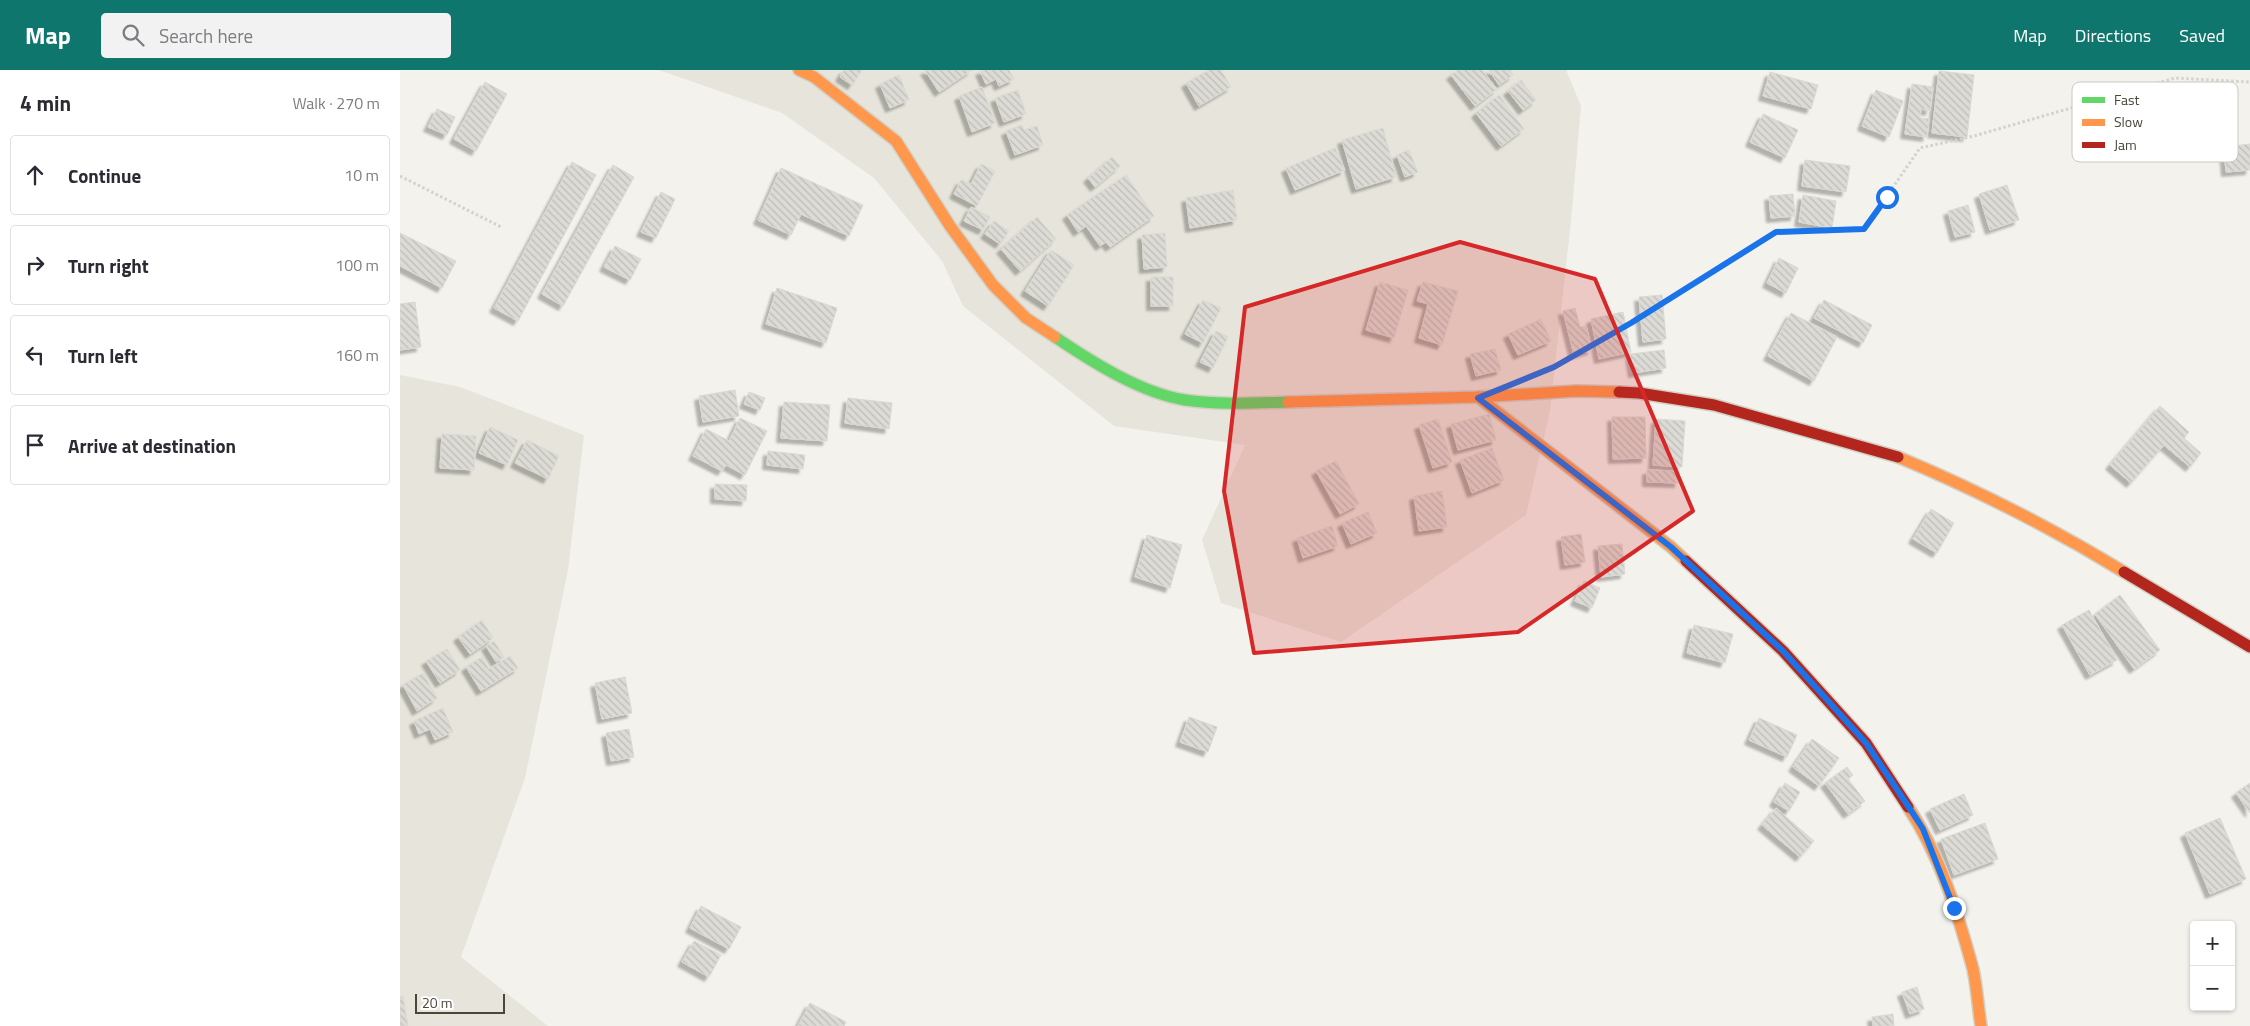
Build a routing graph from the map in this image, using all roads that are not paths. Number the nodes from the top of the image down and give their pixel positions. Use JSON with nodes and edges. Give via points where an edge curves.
{"nodes":[{"id":1,"x":799,"y":70,"type":"edge"},
{"id":2,"x":1478,"y":398,"type":"junction"},
{"id":3,"x":2250,"y":647,"type":"edge"},
{"id":4,"x":1981,"y":1026,"type":"edge"}],
"edges":[{"from":1,"to":2,"type":"street","via":[[821,82],[896,140],[950,226],[993,285],[1026,318],[1087,358],[1143,387],[1184,400],[1238,404]]},
{"from":2,"to":3,"type":"street","via":[[1576,391],[1639,393],[1714,405],[1893,455],[1963,484],[2080,546]]},
{"from":2,"to":4,"type":"street","via":[[1671,547],[1783,651],[1866,743],[1923,829],[1949,893],[1973,971]]}]}
